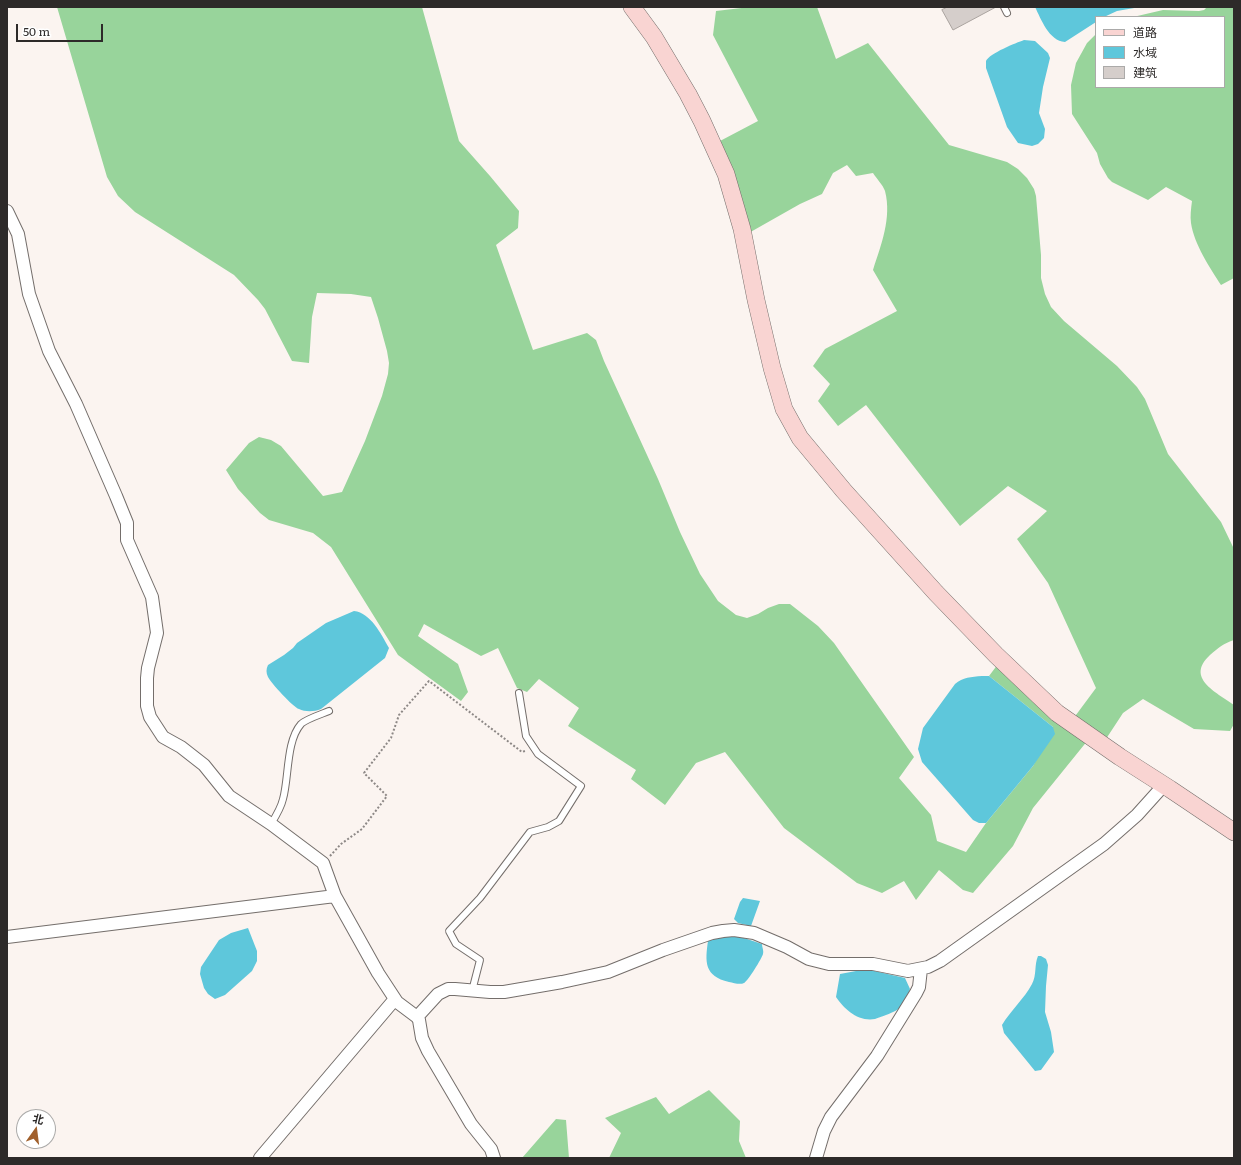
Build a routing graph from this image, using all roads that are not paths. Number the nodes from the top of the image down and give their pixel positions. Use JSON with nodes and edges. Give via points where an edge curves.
{"nodes":[{"id":1,"x":632,"y":7,"type":"edge"},
{"id":2,"x":7,"y":211,"type":"edge"},
{"id":3,"x":519,"y":694,"type":"dead end"},
{"id":4,"x":329,"y":711,"type":"dead end"},
{"id":5,"x":1164,"y":785,"type":"junction"},
{"id":6,"x":271,"y":824,"type":"junction"},
{"id":7,"x":1234,"y":832,"type":"edge"},
{"id":8,"x":335,"y":896,"type":"junction"},
{"id":9,"x":7,"y":937,"type":"edge"},
{"id":10,"x":921,"y":969,"type":"junction"},
{"id":11,"x":472,"y":991,"type":"junction"},
{"id":12,"x":395,"y":999,"type":"junction"},
{"id":13,"x":417,"y":1016,"type":"junction"},
{"id":14,"x":260,"y":1158,"type":"edge"},
{"id":15,"x":494,"y":1158,"type":"edge"},
{"id":16,"x":816,"y":1158,"type":"edge"}],
"edges":[{"from":1,"to":5,"type":"street","via":[[658,43],[688,94],[726,174],[742,229],[772,368],[784,409],[800,438],[849,497],[936,593],[1029,687],[1057,713]]},
{"from":2,"to":6,"type":"street","via":[[18,234],[29,294],[49,352],[76,404],[116,496],[126,523],[127,540],[152,597],[157,633],[147,678],[147,706],[150,717],[163,737],[204,765],[229,796]]},
{"from":3,"to":11,"type":"lane","via":[[526,736],[538,754],[581,786],[559,821],[530,832],[480,898],[449,931],[456,944],[480,960]]},
{"from":4,"to":6,"type":"lane","via":[[302,723],[296,732],[290,751],[284,797]]},
{"from":5,"to":7,"type":"street"},
{"from":5,"to":10,"type":"street","via":[[1137,815],[1098,849],[940,961]]},
{"from":6,"to":8,"type":"street","via":[[323,863]]},
{"from":8,"to":9,"type":"street"},
{"from":8,"to":12,"type":"street"},
{"from":10,"to":11,"type":"street","via":[[908,971],[873,964],[839,965],[809,960],[754,933],[734,930],[712,933],[608,972],[518,990]]},
{"from":10,"to":16,"type":"street","via":[[916,993],[877,1056],[831,1117]]},
{"from":11,"to":13,"type":"street","via":[[443,991]]},
{"from":12,"to":13,"type":"street"},
{"from":12,"to":14,"type":"street"},
{"from":13,"to":15,"type":"street","via":[[428,1051],[471,1124],[491,1149]]}]}
